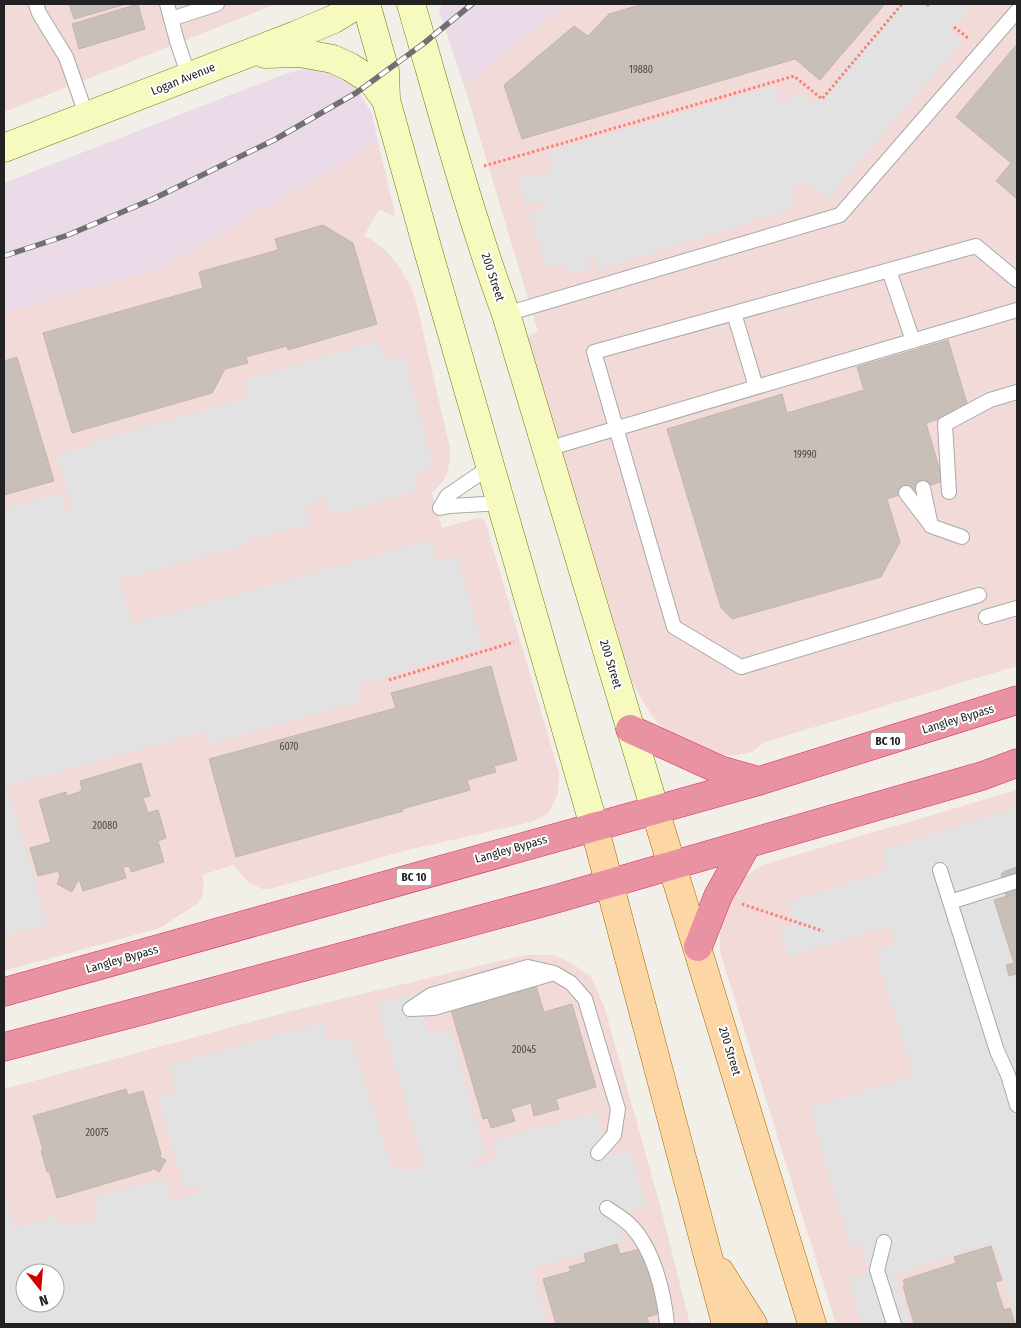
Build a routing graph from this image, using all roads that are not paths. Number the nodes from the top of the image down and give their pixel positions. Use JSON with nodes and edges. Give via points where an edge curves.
{"nodes":[{"id":1,"x":36,"y":4,"type":"edge"},
{"id":2,"x":167,"y":4,"type":"edge"},
{"id":3,"x":217,"y":4,"type":"edge"},
{"id":4,"x":358,"y":4,"type":"edge"},
{"id":5,"x":366,"y":4,"type":"edge"},
{"id":6,"x":411,"y":4,"type":"edge"},
{"id":7,"x":1017,"y":11,"type":"edge"},
{"id":8,"x":171,"y":19,"type":"junction"},
{"id":9,"x":246,"y":54,"type":"junction"},
{"id":10,"x":189,"y":77,"type":"junction"},
{"id":11,"x":386,"y":100,"type":"junction"},
{"id":12,"x":87,"y":117,"type":"junction"},
{"id":13,"x":4,"y":148,"type":"edge"},
{"id":14,"x":889,"y":270,"type":"junction"},
{"id":15,"x":1017,"y":280,"type":"edge"},
{"id":16,"x":1017,"y":310,"type":"edge"},
{"id":17,"x":734,"y":312,"type":"junction"},
{"id":18,"x":506,"y":314,"type":"junction"},
{"id":19,"x":913,"y":341,"type":"junction"},
{"id":20,"x":756,"y":387,"type":"junction"},
{"id":21,"x":1017,"y":392,"type":"edge"},
{"id":22,"x":616,"y":429,"type":"junction"},
{"id":23,"x":547,"y":449,"type":"junction"},
{"id":24,"x":491,"y":466,"type":"junction"},
{"id":25,"x":923,"y":488,"type":"dead end"},
{"id":26,"x":949,"y":492,"type":"dead end"},
{"id":27,"x":906,"y":493,"type":"dead end"},
{"id":28,"x":502,"y":503,"type":"junction"},
{"id":29,"x":931,"y":526,"type":"junction"},
{"id":30,"x":962,"y":537,"type":"dead end"},
{"id":31,"x":979,"y":595,"type":"dead end"},
{"id":32,"x":1017,"y":608,"type":"edge"},
{"id":33,"x":986,"y":617,"type":"dead end"},
{"id":34,"x":1017,"y":700,"type":"edge"},
{"id":35,"x":630,"y":729,"type":"junction"},
{"id":36,"x":1017,"y":763,"type":"edge"},
{"id":37,"x":759,"y":781,"type":"junction"},
{"id":38,"x":655,"y":810,"type":"junction"},
{"id":39,"x":594,"y":826,"type":"junction"},
{"id":40,"x":747,"y":844,"type":"junction"},
{"id":41,"x":672,"y":866,"type":"junction"},
{"id":42,"x":940,"y":870,"type":"dead end"},
{"id":43,"x":1017,"y":881,"type":"edge"},
{"id":44,"x":610,"y":883,"type":"junction"},
{"id":45,"x":950,"y":902,"type":"junction"},
{"id":46,"x":698,"y":947,"type":"junction"},
{"id":47,"x":4,"y":992,"type":"edge"},
{"id":48,"x":410,"y":1009,"type":"dead end"},
{"id":49,"x":4,"y":1046,"type":"edge"},
{"id":50,"x":1013,"y":1073,"type":"edge"},
{"id":51,"x":1017,"y":1105,"type":"edge"},
{"id":52,"x":598,"y":1153,"type":"dead end"},
{"id":53,"x":607,"y":1208,"type":"dead end"},
{"id":54,"x":884,"y":1242,"type":"dead end"},
{"id":55,"x":706,"y":1249,"type":"junction"},
{"id":56,"x":667,"y":1324,"type":"edge"},
{"id":57,"x":726,"y":1324,"type":"edge"},
{"id":58,"x":753,"y":1324,"type":"edge"},
{"id":59,"x":812,"y":1324,"type":"edge"},
{"id":60,"x":894,"y":1324,"type":"edge"}],
"edges":[{"from":1,"to":12,"type":"lane","via":[[66,57]]},
{"from":2,"to":8,"type":"lane"},
{"from":3,"to":8,"type":"lane"},
{"from":4,"to":9,"type":"main road","name":"Logan Avenue","via":[[334,19]]},
{"from":5,"to":11,"type":"main road","via":[[385,72]]},
{"from":6,"to":18,"type":"main road","name":"200 Street"},
{"from":7,"to":18,"type":"lane","via":[[840,215]]},
{"from":8,"to":10,"type":"lane"},
{"from":9,"to":10,"type":"main road","name":"Logan Avenue"},
{"from":9,"to":11,"type":"main road","via":[[300,53],[333,59],[372,81]]},
{"from":10,"to":12,"type":"main road","name":"Logan Avenue"},
{"from":11,"to":24,"type":"main road"},
{"from":12,"to":13,"type":"main road","name":"Logan Avenue"},
{"from":14,"to":15,"type":"lane","via":[[976,246]]},
{"from":14,"to":17,"type":"lane"},
{"from":14,"to":19,"type":"lane"},
{"from":16,"to":19,"type":"lane"},
{"from":17,"to":20,"type":"lane"},
{"from":17,"to":22,"type":"lane","via":[[594,352]]},
{"from":18,"to":23,"type":"main road","name":"200 Street"},
{"from":19,"to":20,"type":"lane","via":[[880,356]]},
{"from":20,"to":22,"type":"lane"},
{"from":21,"to":26,"type":"lane","via":[[990,400],[945,424]]},
{"from":22,"to":23,"type":"lane"},
{"from":22,"to":31,"type":"lane","via":[[674,627],[741,666]]},
{"from":23,"to":35,"type":"main road","name":"200 Street"},
{"from":24,"to":28,"type":"main road"},
{"from":24,"to":28,"type":"lane","via":[[447,496],[440,508]]},
{"from":25,"to":29,"type":"lane"},
{"from":27,"to":29,"type":"lane"},
{"from":28,"to":39,"type":"main road"},
{"from":29,"to":30,"type":"lane"},
{"from":32,"to":33,"type":"lane"},
{"from":34,"to":37,"type":"highway","name":"Langley Bypass","number":"BC 10"},
{"from":35,"to":37,"type":"highway","via":[[720,770]]},
{"from":35,"to":38,"type":"main road","name":"200 Street"},
{"from":36,"to":40,"type":"highway"},
{"from":37,"to":38,"type":"highway","name":"Langley Bypass","number":"BC 10"},
{"from":38,"to":39,"type":"highway","name":"Langley Bypass","number":"BC 10"},
{"from":38,"to":41,"type":"main road","name":"200 Street"},
{"from":39,"to":44,"type":"main road"},
{"from":39,"to":47,"type":"highway","name":"Langley Bypass","number":"BC 10"},
{"from":40,"to":41,"type":"highway"},
{"from":40,"to":46,"type":"highway","via":[[718,896]]},
{"from":41,"to":44,"type":"highway"},
{"from":41,"to":46,"type":"main road","name":"200 Street"},
{"from":42,"to":45,"type":"lane"},
{"from":43,"to":45,"type":"lane"},
{"from":44,"to":49,"type":"highway"},
{"from":44,"to":55,"type":"main road"},
{"from":45,"to":50,"type":"lane","via":[[997,1051]]},
{"from":46,"to":59,"type":"main road","name":"200 Street"},
{"from":48,"to":52,"type":"lane","via":[[431,995],[528,966],[554,973],[571,983],[585,1000],[618,1109],[614,1135]]},
{"from":50,"to":51,"type":"lane"},
{"from":53,"to":56,"type":"lane","via":[[630,1225],[648,1248]]},
{"from":54,"to":60,"type":"lane","via":[[877,1270]]},
{"from":55,"to":57,"type":"main road"},
{"from":55,"to":58,"type":"main road"}]}
